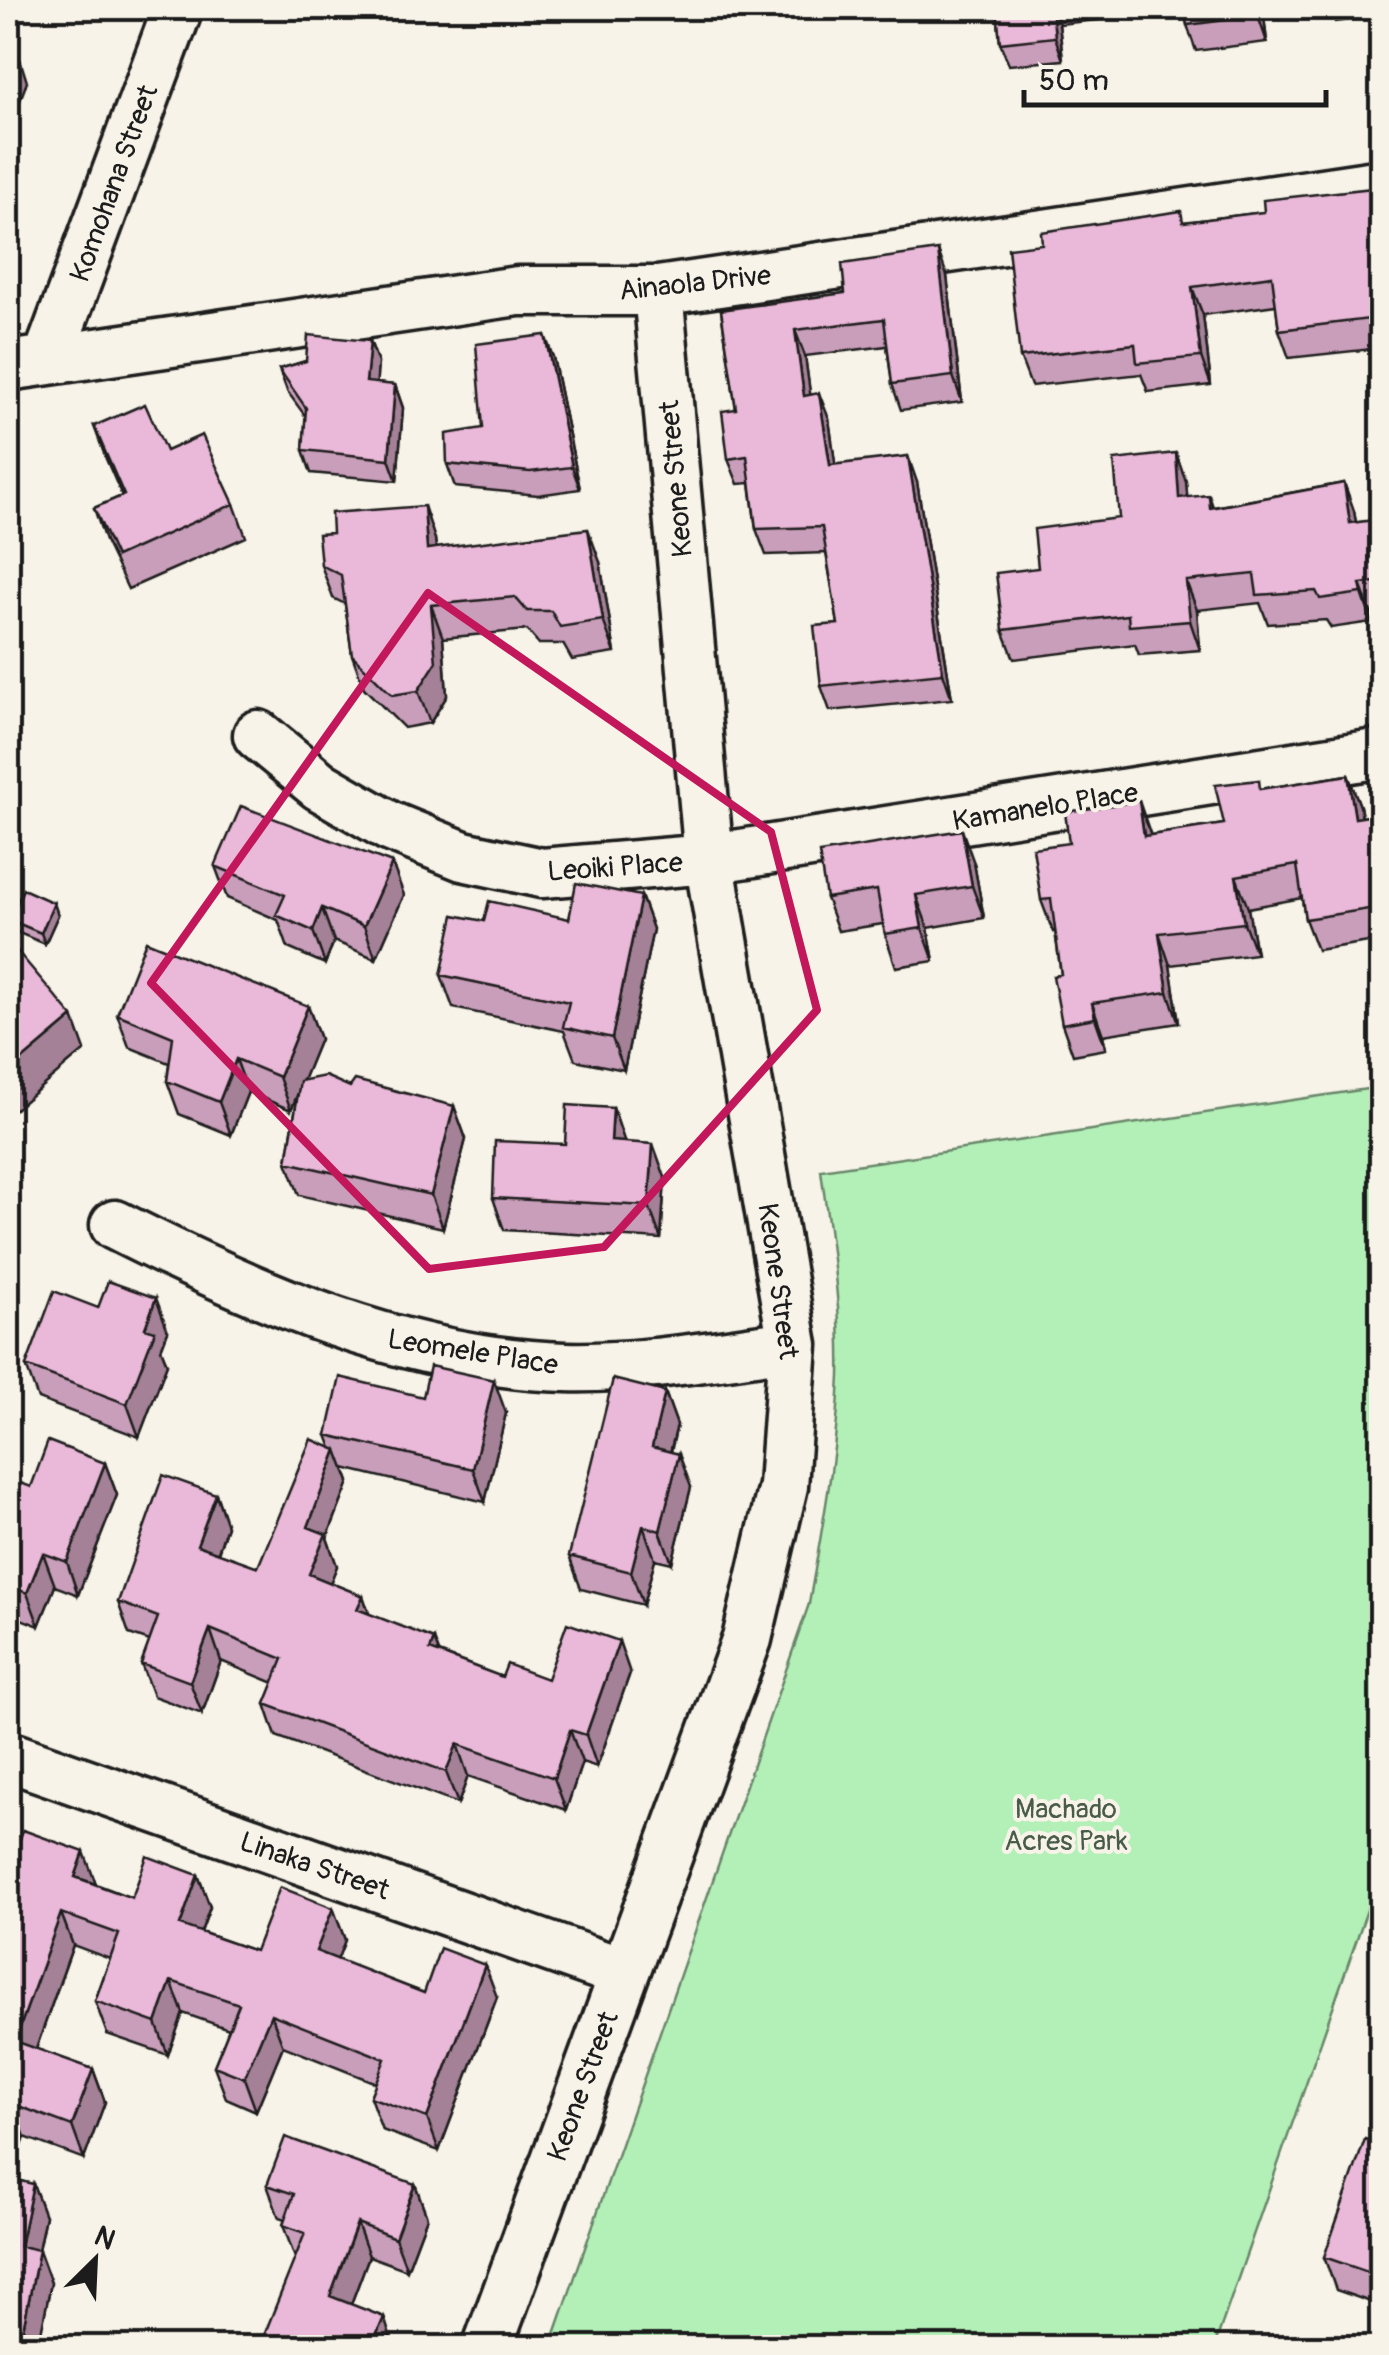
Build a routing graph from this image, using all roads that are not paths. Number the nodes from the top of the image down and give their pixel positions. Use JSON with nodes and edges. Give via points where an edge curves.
{"nodes":[{"id":1,"x":178,"y":8,"type":"edge"},
{"id":2,"x":1382,"y":184,"type":"edge"},
{"id":3,"x":658,"y":291,"type":"junction"},
{"id":4,"x":28,"y":362,"type":"edge"},
{"id":5,"x":258,"y":735,"type":"dead end"},
{"id":6,"x":1382,"y":753,"type":"edge"},
{"id":7,"x":709,"y":859,"type":"junction"},
{"id":8,"x":114,"y":1225,"type":"dead end"},
{"id":9,"x":793,"y":1345,"type":"junction"},
{"id":10,"x":8,"y":1756,"type":"edge"},
{"id":11,"x":623,"y":1973,"type":"junction"},
{"id":12,"x":487,"y":2348,"type":"edge"}],
"edges":[{"from":1,"to":4,"type":"street","name":"Komohana Street"},
{"from":2,"to":3,"type":"street","name":"Ainaola Drive"},
{"from":3,"to":4,"type":"street","name":"Ainaola Drive","via":[[518,291]]},
{"from":3,"to":7,"type":"street","name":"Keone Street"},
{"from":5,"to":7,"type":"street","name":"Leoiki Place","via":[[320,786],[389,826],[463,856],[542,873]]},
{"from":6,"to":7,"type":"street","name":"Kamanelo Place"},
{"from":7,"to":9,"type":"street","name":"Keone Street"},
{"from":8,"to":9,"type":"street","name":"Leomele Place","via":[[251,1293],[402,1345],[566,1367]]},
{"from":9,"to":11,"type":"street","name":"Keone Street","via":[[783,1486],[747,1638]]},
{"from":10,"to":11,"type":"street","name":"Linaka Street"},
{"from":11,"to":12,"type":"street","name":"Keone Street"}]}
